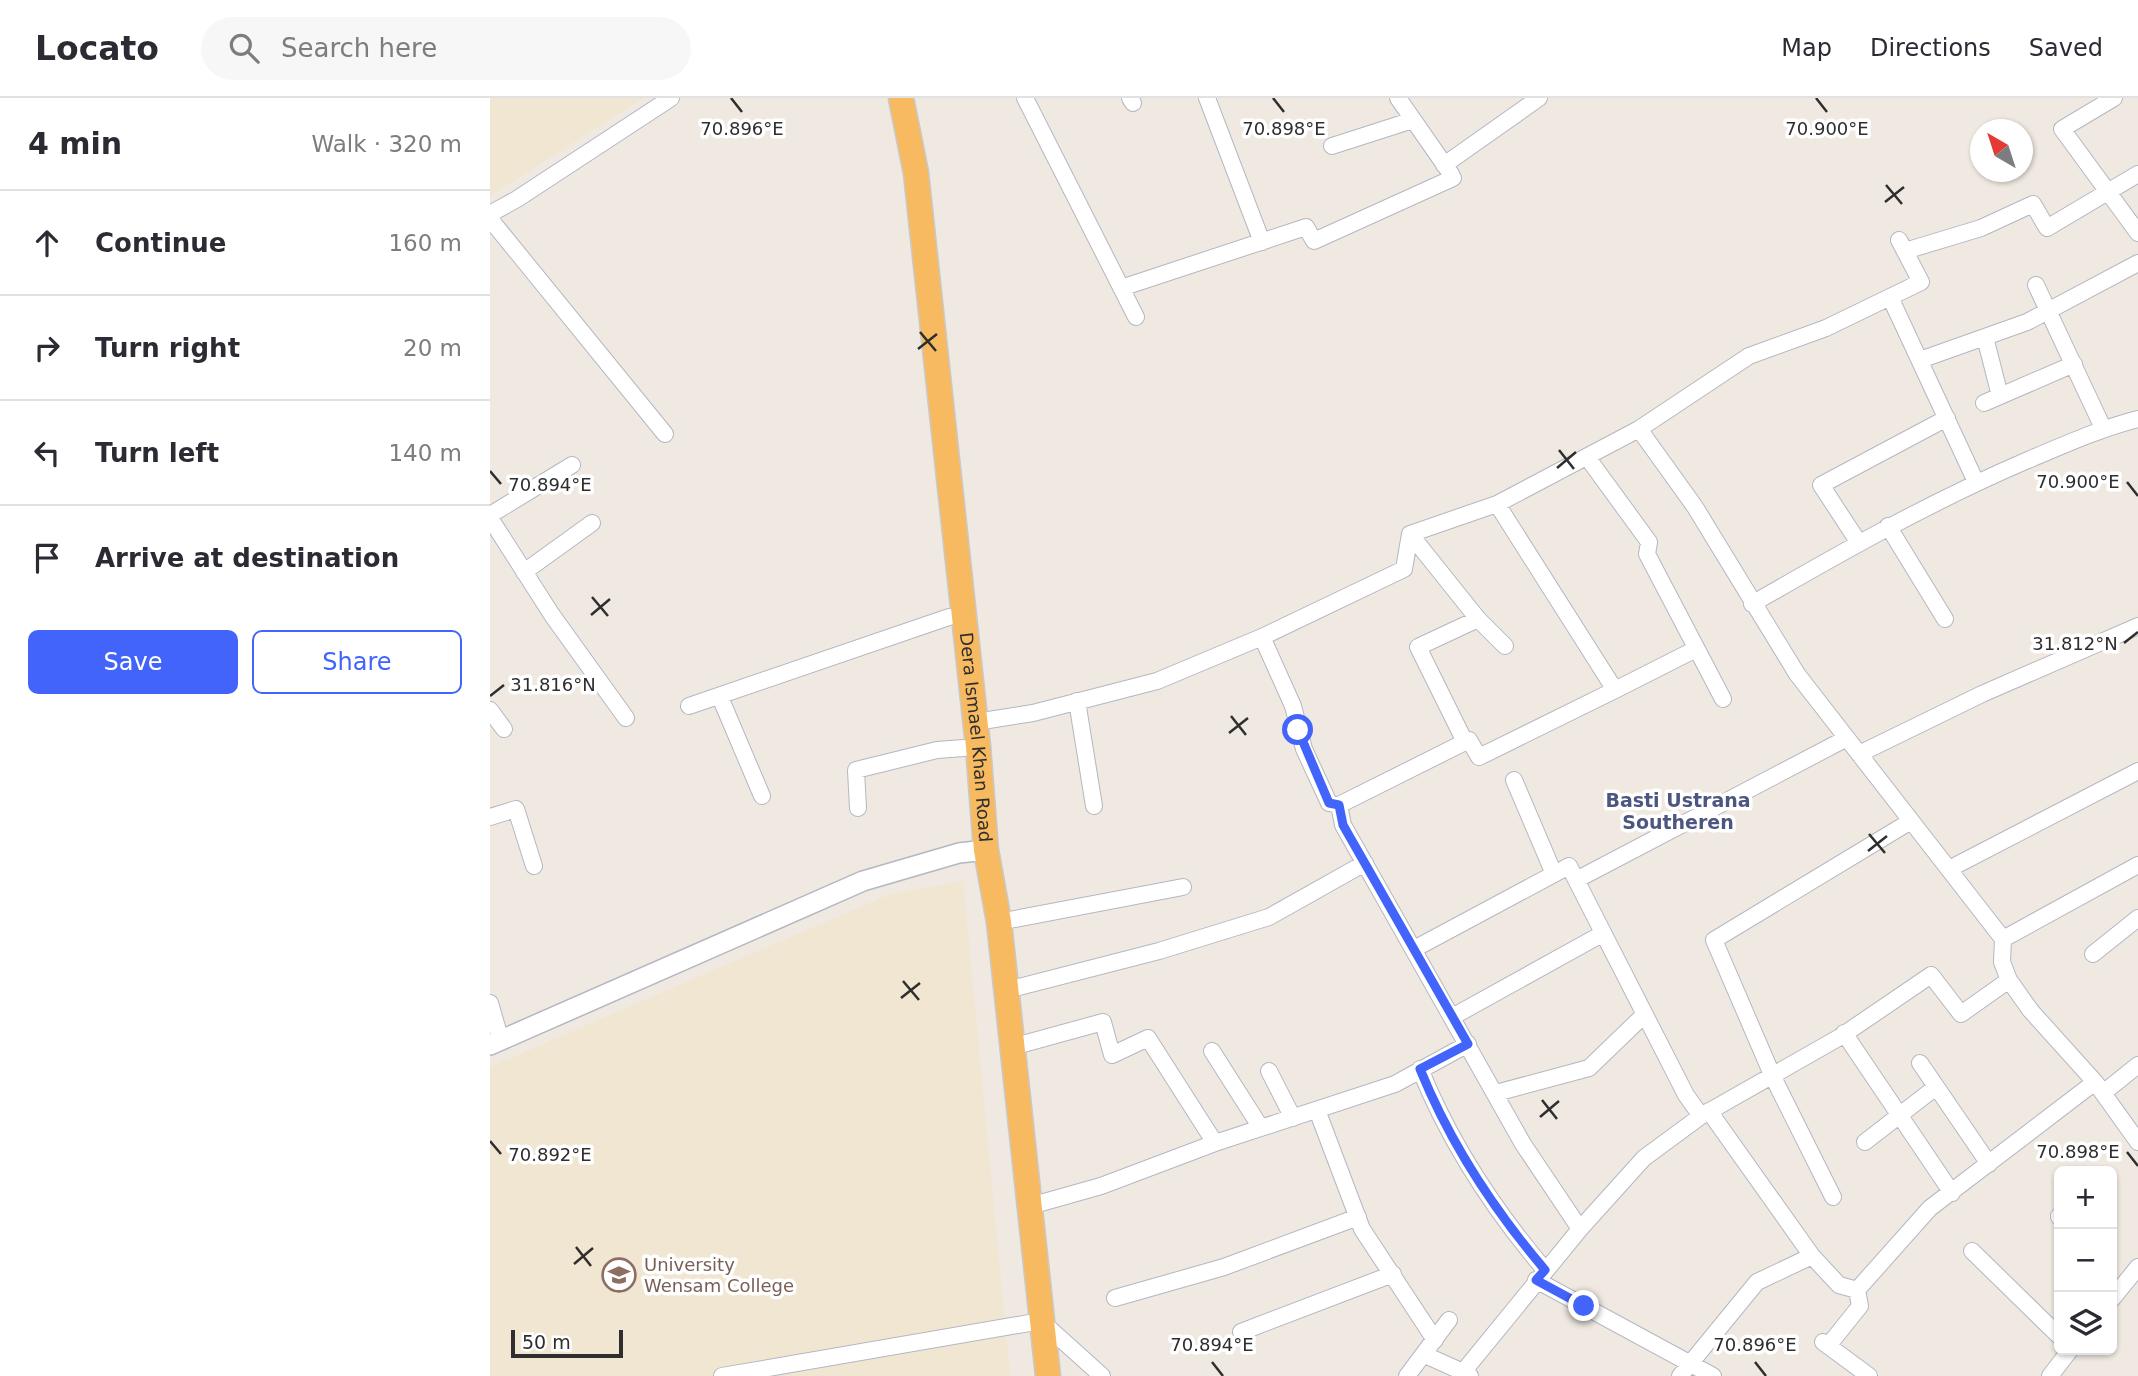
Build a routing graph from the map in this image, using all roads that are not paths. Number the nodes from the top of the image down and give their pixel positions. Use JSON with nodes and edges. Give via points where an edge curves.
{"nodes":[{"id":1,"x":671,"y":98,"type":"edge"},
{"id":2,"x":889,"y":98,"type":"edge"},
{"id":3,"x":901,"y":98,"type":"edge"},
{"id":4,"x":1025,"y":98,"type":"edge"},
{"id":5,"x":1207,"y":98,"type":"edge"},
{"id":6,"x":1398,"y":98,"type":"edge"},
{"id":7,"x":1539,"y":98,"type":"edge"},
{"id":8,"x":2114,"y":98,"type":"edge"},
{"id":9,"x":1413,"y":120,"type":"junction"},
{"id":10,"x":1332,"y":146,"type":"dead end"},
{"id":11,"x":2138,"y":174,"type":"edge"},
{"id":12,"x":1452,"y":176,"type":"junction"},
{"id":13,"x":2109,"y":191,"type":"junction"},
{"id":14,"x":490,"y":214,"type":"edge"},
{"id":15,"x":490,"y":219,"type":"edge"},
{"id":16,"x":2138,"y":233,"type":"edge"},
{"id":17,"x":1262,"y":242,"type":"junction"},
{"id":18,"x":2138,"y":263,"type":"edge"},
{"id":19,"x":2036,"y":285,"type":"dead end"},
{"id":20,"x":1121,"y":288,"type":"junction"},
{"id":21,"x":1890,"y":297,"type":"junction"},
{"id":22,"x":2051,"y":312,"type":"junction"},
{"id":23,"x":1136,"y":317,"type":"dead end"},
{"id":24,"x":1985,"y":337,"type":"junction"},
{"id":25,"x":1920,"y":360,"type":"junction"},
{"id":26,"x":2074,"y":364,"type":"junction"},
{"id":27,"x":2000,"y":397,"type":"junction"},
{"id":28,"x":1984,"y":403,"type":"dead end"},
{"id":29,"x":1947,"y":418,"type":"junction"},
{"id":30,"x":2138,"y":419,"type":"edge"},
{"id":31,"x":2103,"y":428,"type":"junction"},
{"id":32,"x":1639,"y":429,"type":"junction"},
{"id":33,"x":665,"y":434,"type":"dead end"},
{"id":34,"x":1587,"y":457,"type":"junction"},
{"id":35,"x":572,"y":465,"type":"dead end"},
{"id":36,"x":1976,"y":482,"type":"junction"},
{"id":37,"x":1497,"y":504,"type":"junction"},
{"id":38,"x":490,"y":517,"type":"edge"},
{"id":39,"x":592,"y":523,"type":"dead end"},
{"id":40,"x":1888,"y":526,"type":"junction"},
{"id":41,"x":1410,"y":534,"type":"junction"},
{"id":42,"x":1859,"y":543,"type":"junction"},
{"id":43,"x":524,"y":572,"type":"junction"},
{"id":44,"x":1752,"y":604,"type":"junction"},
{"id":45,"x":949,"y":617,"type":"junction"},
{"id":46,"x":1478,"y":619,"type":"junction"},
{"id":47,"x":1945,"y":619,"type":"dead end"},
{"id":48,"x":2138,"y":626,"type":"edge"},
{"id":49,"x":1262,"y":637,"type":"junction"},
{"id":50,"x":1505,"y":646,"type":"dead end"},
{"id":51,"x":1696,"y":649,"type":"junction"},
{"id":52,"x":1615,"y":690,"type":"junction"},
{"id":53,"x":720,"y":698,"type":"junction"},
{"id":54,"x":1723,"y":699,"type":"dead end"},
{"id":55,"x":1077,"y":701,"type":"junction"},
{"id":56,"x":689,"y":706,"type":"dead end"},
{"id":57,"x":490,"y":710,"type":"edge"},
{"id":58,"x":626,"y":718,"type":"dead end"},
{"id":59,"x":976,"y":722,"type":"junction"},
{"id":60,"x":504,"y":730,"type":"dead end"},
{"id":61,"x":1847,"y":737,"type":"junction"},
{"id":62,"x":1465,"y":742,"type":"junction"},
{"id":63,"x":964,"y":748,"type":"junction"},
{"id":64,"x":1859,"y":754,"type":"junction"},
{"id":65,"x":2138,"y":771,"type":"edge"},
{"id":66,"x":1514,"y":780,"type":"dead end"},
{"id":67,"x":762,"y":796,"type":"dead end"},
{"id":68,"x":1339,"y":805,"type":"junction"},
{"id":69,"x":1094,"y":806,"type":"dead end"},
{"id":70,"x":858,"y":808,"type":"dead end"},
{"id":71,"x":494,"y":810,"type":"edge"},
{"id":72,"x":1911,"y":821,"type":"junction"},
{"id":73,"x":979,"y":851,"type":"junction"},
{"id":74,"x":1365,"y":863,"type":"junction"},
{"id":75,"x":2138,"y":864,"type":"edge"},
{"id":76,"x":534,"y":866,"type":"dead end"},
{"id":77,"x":1949,"y":869,"type":"junction"},
{"id":78,"x":1554,"y":874,"type":"junction"},
{"id":79,"x":1578,"y":879,"type":"junction"},
{"id":80,"x":1183,"y":887,"type":"dead end"},
{"id":81,"x":2138,"y":918,"type":"edge"},
{"id":82,"x":999,"y":922,"type":"junction"},
{"id":83,"x":1602,"y":934,"type":"junction"},
{"id":84,"x":2003,"y":939,"type":"junction"},
{"id":85,"x":1414,"y":949,"type":"junction"},
{"id":86,"x":2093,"y":954,"type":"dead end"},
{"id":87,"x":2009,"y":980,"type":"junction"},
{"id":88,"x":1007,"y":990,"type":"junction"},
{"id":89,"x":490,"y":1003,"type":"edge"},
{"id":90,"x":1644,"y":1015,"type":"junction"},
{"id":91,"x":1452,"y":1017,"type":"junction"},
{"id":92,"x":1844,"y":1034,"type":"junction"},
{"id":93,"x":495,"y":1043,"type":"edge"},
{"id":94,"x":1468,"y":1044,"type":"junction"},
{"id":95,"x":1012,"y":1047,"type":"junction"},
{"id":96,"x":1212,"y":1051,"type":"dead end"},
{"id":97,"x":1920,"y":1063,"type":"dead end"},
{"id":98,"x":2138,"y":1065,"type":"edge"},
{"id":99,"x":1420,"y":1069,"type":"junction"},
{"id":100,"x":1269,"y":1071,"type":"dead end"},
{"id":101,"x":1773,"y":1077,"type":"junction"},
{"id":102,"x":1936,"y":1087,"type":"junction"},
{"id":103,"x":2099,"y":1088,"type":"junction"},
{"id":104,"x":1496,"y":1093,"type":"junction"},
{"id":105,"x":1318,"y":1110,"type":"junction"},
{"id":106,"x":1705,"y":1114,"type":"junction"},
{"id":107,"x":1899,"y":1115,"type":"junction"},
{"id":108,"x":1293,"y":1118,"type":"junction"},
{"id":109,"x":1261,"y":1128,"type":"junction"},
{"id":110,"x":1865,"y":1142,"type":"dead end"},
{"id":111,"x":2138,"y":1142,"type":"edge"},
{"id":112,"x":1215,"y":1143,"type":"junction"},
{"id":113,"x":1989,"y":1164,"type":"junction"},
{"id":114,"x":1952,"y":1194,"type":"junction"},
{"id":115,"x":1833,"y":1197,"type":"dead end"},
{"id":116,"x":1030,"y":1206,"type":"junction"},
{"id":117,"x":1358,"y":1217,"type":"junction"},
{"id":118,"x":1580,"y":1229,"type":"junction"},
{"id":119,"x":1972,"y":1251,"type":"dead end"},
{"id":120,"x":1812,"y":1256,"type":"junction"},
{"id":121,"x":2138,"y":1267,"type":"edge"},
{"id":122,"x":1393,"y":1273,"type":"junction"},
{"id":123,"x":1541,"y":1275,"type":"junction"},
{"id":124,"x":2117,"y":1289,"type":"edge"},
{"id":125,"x":1857,"y":1290,"type":"junction"},
{"id":126,"x":1115,"y":1298,"type":"dead end"},
{"id":127,"x":1449,"y":1320,"type":"dead end"},
{"id":128,"x":1034,"y":1321,"type":"junction"},
{"id":129,"x":2054,"y":1331,"type":"edge"},
{"id":130,"x":1241,"y":1332,"type":"dead end"},
{"id":131,"x":1435,"y":1340,"type":"junction"},
{"id":132,"x":1425,"y":1355,"type":"junction"},
{"id":133,"x":2066,"y":1355,"type":"edge"},
{"id":134,"x":1691,"y":1362,"type":"junction"},
{"id":135,"x":766,"y":1372,"type":"edge"},
{"id":136,"x":1467,"y":1374,"type":"edge"},
{"id":137,"x":722,"y":1376,"type":"edge"},
{"id":138,"x":1033,"y":1376,"type":"edge"},
{"id":139,"x":1048,"y":1376,"type":"edge"},
{"id":140,"x":1102,"y":1376,"type":"edge"},
{"id":141,"x":1407,"y":1376,"type":"edge"},
{"id":142,"x":1680,"y":1376,"type":"edge"},
{"id":143,"x":1713,"y":1376,"type":"edge"},
{"id":144,"x":1869,"y":1376,"type":"edge"},
{"id":145,"x":2050,"y":1376,"type":"edge"}],
"edges":[{"from":1,"to":14,"type":"street"},
{"from":2,"to":45,"type":"highway","name":"Dera Ismael Khan Road"},
{"from":3,"to":59,"type":"highway","name":"Dera Ismael Khan Road","via":[[916,173]]},
{"from":4,"to":20,"type":"street"},
{"from":5,"to":17,"type":"street"},
{"from":6,"to":9,"type":"street"},
{"from":7,"to":12,"type":"street"},
{"from":8,"to":13,"type":"street","via":[[2062,130]]},
{"from":9,"to":10,"type":"street"},
{"from":9,"to":12,"type":"street"},
{"from":11,"to":13,"type":"street"},
{"from":12,"to":17,"type":"street","via":[[1314,240],[1306,227]]},
{"from":13,"to":16,"type":"street"},
{"from":13,"to":21,"type":"street","via":[[2047,228],[2033,204],[1981,228],[1902,246],[1921,282]]},
{"from":15,"to":33,"type":"street"},
{"from":17,"to":20,"type":"street"},
{"from":18,"to":22,"type":"street"},
{"from":19,"to":22,"type":"street"},
{"from":20,"to":23,"type":"street"},
{"from":21,"to":25,"type":"street"},
{"from":21,"to":32,"type":"street","via":[[1826,328],[1749,356]]},
{"from":22,"to":24,"type":"street"},
{"from":22,"to":26,"type":"street"},
{"from":24,"to":25,"type":"street"},
{"from":24,"to":27,"type":"street"},
{"from":25,"to":29,"type":"street"},
{"from":26,"to":27,"type":"street"},
{"from":26,"to":31,"type":"street"},
{"from":27,"to":28,"type":"street"},
{"from":29,"to":36,"type":"street"},
{"from":29,"to":42,"type":"street","via":[[1821,485]]},
{"from":30,"to":31,"type":"street"},
{"from":31,"to":36,"type":"street"},
{"from":32,"to":34,"type":"street"},
{"from":32,"to":44,"type":"street","via":[[1695,507]]},
{"from":34,"to":37,"type":"street"},
{"from":34,"to":51,"type":"street","via":[[1649,542],[1647,554]]},
{"from":35,"to":38,"type":"street"},
{"from":36,"to":40,"type":"street"},
{"from":37,"to":41,"type":"street"},
{"from":37,"to":52,"type":"street"},
{"from":38,"to":43,"type":"street"},
{"from":39,"to":43,"type":"street"},
{"from":40,"to":42,"type":"street"},
{"from":40,"to":47,"type":"street"},
{"from":41,"to":46,"type":"street"},
{"from":41,"to":49,"type":"street","via":[[1404,569]]},
{"from":42,"to":44,"type":"street"},
{"from":43,"to":58,"type":"street"},
{"from":44,"to":61,"type":"street","via":[[1797,674]]},
{"from":45,"to":53,"type":"street"},
{"from":45,"to":63,"type":"highway","name":"Dera Ismael Khan Road"},
{"from":46,"to":50,"type":"street"},
{"from":46,"to":62,"type":"street","via":[[1418,647]]},
{"from":48,"to":64,"type":"street"},
{"from":49,"to":55,"type":"street","via":[[1157,681]]},
{"from":49,"to":68,"type":"street","via":[[1293,706],[1304,749],[1329,803]]},
{"from":51,"to":52,"type":"street"},
{"from":51,"to":54,"type":"street"},
{"from":52,"to":62,"type":"street","via":[[1479,758],[1469,740]]},
{"from":53,"to":56,"type":"street"},
{"from":53,"to":67,"type":"street"},
{"from":55,"to":59,"type":"street"},
{"from":55,"to":69,"type":"street"},
{"from":57,"to":60,"type":"street"},
{"from":59,"to":73,"type":"highway","name":"Dera Ismael Khan Road"},
{"from":61,"to":64,"type":"street"},
{"from":61,"to":79,"type":"street"},
{"from":62,"to":68,"type":"street"},
{"from":63,"to":70,"type":"street","via":[[856,770]]},
{"from":63,"to":73,"type":"highway","name":"Dera Ismael Khan Road"},
{"from":64,"to":72,"type":"street"},
{"from":65,"to":77,"type":"street"},
{"from":66,"to":78,"type":"street"},
{"from":68,"to":74,"type":"street","via":[[1343,825]]},
{"from":71,"to":76,"type":"street","via":[[516,809]]},
{"from":72,"to":77,"type":"street"},
{"from":72,"to":101,"type":"street","via":[[1714,940]]},
{"from":73,"to":82,"type":"highway","name":"Dera Ismael Khan Road"},
{"from":73,"to":93,"type":"street","via":[[863,881]]},
{"from":73,"to":128,"type":"highway","name":"Dera Ismael Khan Road"},
{"from":74,"to":85,"type":"street"},
{"from":74,"to":88,"type":"street","via":[[1269,917]]},
{"from":75,"to":84,"type":"street"},
{"from":77,"to":84,"type":"street"},
{"from":78,"to":79,"type":"street","via":[[1569,866]]},
{"from":78,"to":85,"type":"street"},
{"from":79,"to":83,"type":"street"},
{"from":80,"to":82,"type":"street"},
{"from":81,"to":86,"type":"street"},
{"from":82,"to":88,"type":"highway","name":"Dera Ismael Khan Road"},
{"from":83,"to":90,"type":"street"},
{"from":83,"to":91,"type":"street"},
{"from":84,"to":87,"type":"street","via":[[2002,962]]},
{"from":85,"to":91,"type":"street"},
{"from":87,"to":92,"type":"street","via":[[1961,1014],[1931,975]]},
{"from":87,"to":103,"type":"street","via":[[2031,1012]]},
{"from":88,"to":95,"type":"highway","name":"Dera Ismael Khan Road"},
{"from":89,"to":93,"type":"street"},
{"from":90,"to":104,"type":"street","via":[[1589,1068]]},
{"from":90,"to":106,"type":"street","via":[[1686,1095]]},
{"from":91,"to":94,"type":"street"},
{"from":92,"to":101,"type":"street"},
{"from":92,"to":107,"type":"street"},
{"from":94,"to":99,"type":"street"},
{"from":94,"to":104,"type":"street"},
{"from":95,"to":112,"type":"street","via":[[1103,1022],[1112,1055],[1148,1038]]},
{"from":95,"to":116,"type":"highway","name":"Dera Ismael Khan Road"},
{"from":96,"to":109,"type":"street"},
{"from":97,"to":102,"type":"street"},
{"from":98,"to":103,"type":"street"},
{"from":99,"to":105,"type":"street","via":[[1395,1084]]},
{"from":99,"to":123,"type":"street","via":[[1460,1153]]},
{"from":100,"to":108,"type":"street"},
{"from":101,"to":106,"type":"street"},
{"from":101,"to":115,"type":"street"},
{"from":102,"to":107,"type":"street"},
{"from":102,"to":113,"type":"street"},
{"from":103,"to":111,"type":"street"},
{"from":103,"to":113,"type":"street"},
{"from":104,"to":118,"type":"street","via":[[1523,1144]]},
{"from":105,"to":108,"type":"street"},
{"from":105,"to":117,"type":"street"},
{"from":106,"to":118,"type":"street","via":[[1644,1158]]},
{"from":106,"to":120,"type":"street"},
{"from":107,"to":110,"type":"street"},
{"from":107,"to":114,"type":"street"},
{"from":108,"to":109,"type":"street"},
{"from":109,"to":112,"type":"street"},
{"from":112,"to":116,"type":"street","via":[[1113,1182]]},
{"from":113,"to":114,"type":"street"},
{"from":114,"to":125,"type":"street","via":[[1930,1208]]},
{"from":116,"to":128,"type":"highway","name":"Dera Ismael Khan Road"},
{"from":117,"to":122,"type":"street"},
{"from":117,"to":126,"type":"street","via":[[1224,1267]]},
{"from":118,"to":123,"type":"street"},
{"from":119,"to":129,"type":"street"},
{"from":120,"to":125,"type":"street","via":[[1839,1285]]},
{"from":120,"to":134,"type":"street","via":[[1757,1282]]},
{"from":121,"to":124,"type":"street"},
{"from":122,"to":130,"type":"street"},
{"from":122,"to":131,"type":"street"},
{"from":123,"to":134,"type":"street"},
{"from":123,"to":136,"type":"street"},
{"from":125,"to":144,"type":"street","via":[[1860,1306],[1825,1344]]},
{"from":127,"to":131,"type":"street"},
{"from":128,"to":135,"type":"street"},
{"from":128,"to":138,"type":"highway","name":"Dera Ismael Khan Road"},
{"from":128,"to":139,"type":"highway","name":"Dera Ismael Khan Road"},
{"from":128,"to":140,"type":"street"},
{"from":131,"to":132,"type":"street"},
{"from":132,"to":136,"type":"street"},
{"from":132,"to":141,"type":"street"},
{"from":133,"to":145,"type":"street"},
{"from":134,"to":142,"type":"street"},
{"from":134,"to":143,"type":"street"},
{"from":135,"to":137,"type":"street"}]}
